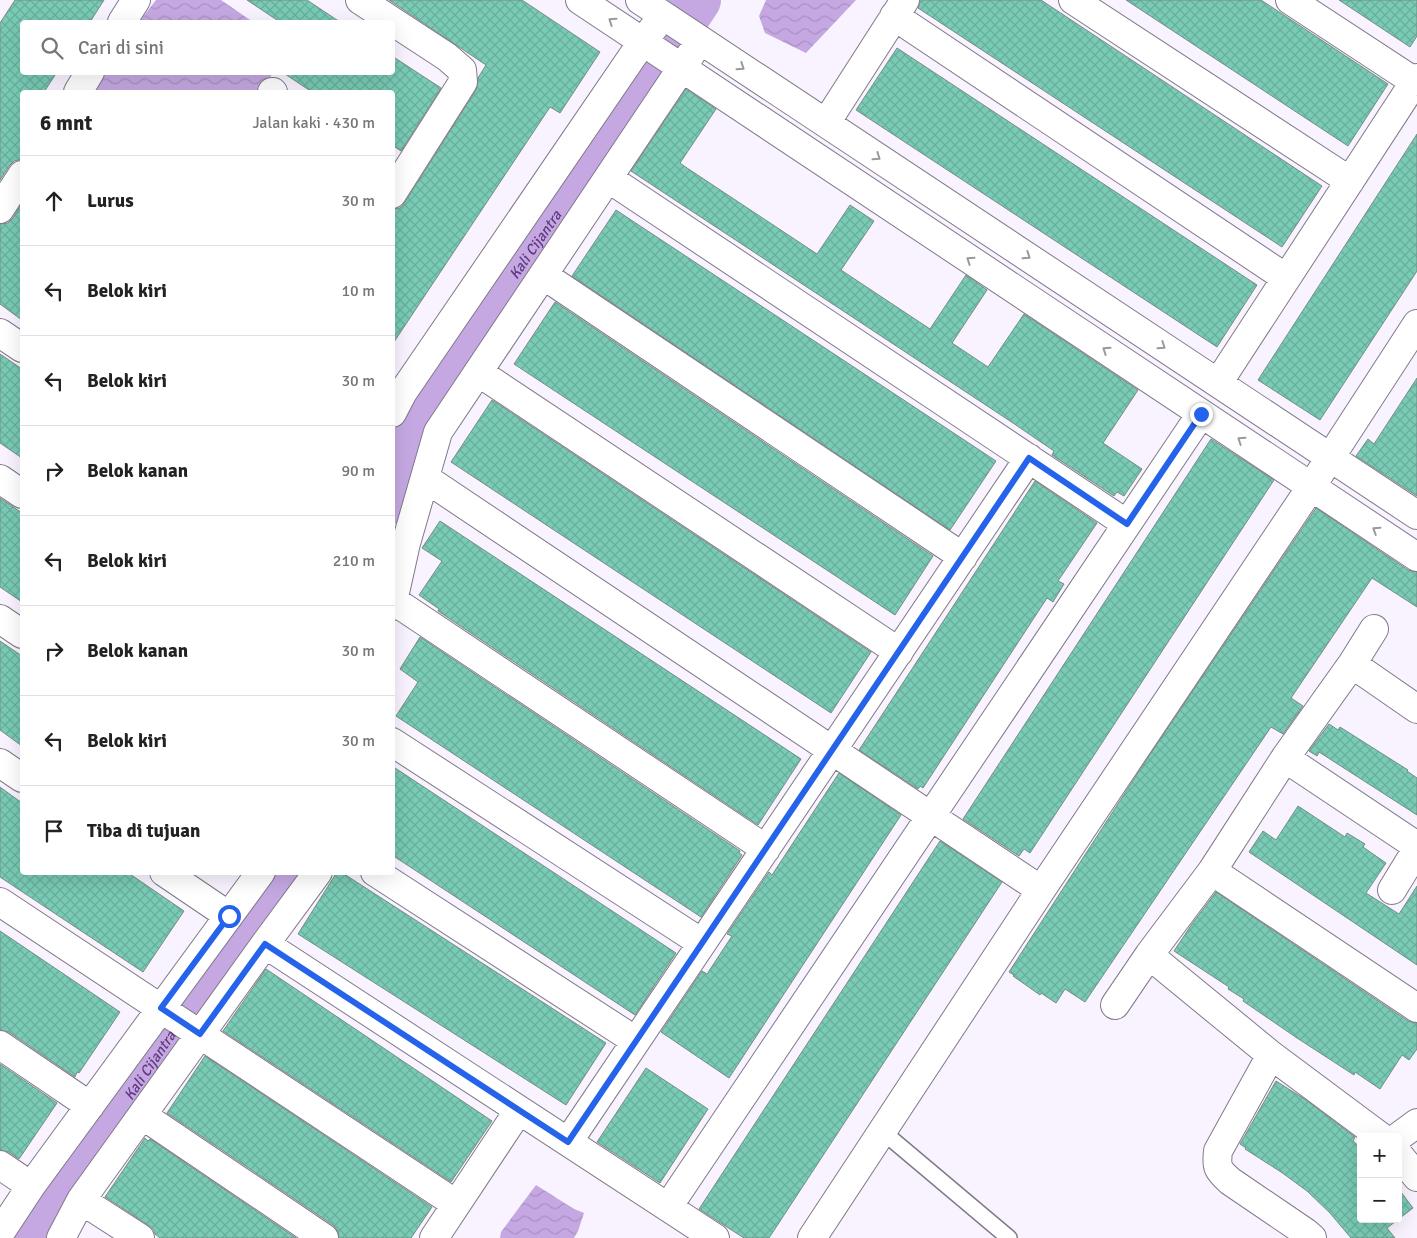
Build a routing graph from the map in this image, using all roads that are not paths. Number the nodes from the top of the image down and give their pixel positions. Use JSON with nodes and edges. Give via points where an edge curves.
{"nodes":[{"id":1,"x":136,"y":0,"type":"edge"},
{"id":2,"x":360,"y":0,"type":"edge"},
{"id":3,"x":580,"y":0,"type":"edge"},
{"id":4,"x":640,"y":0,"type":"edge"},
{"id":5,"x":1074,"y":0,"type":"edge"},
{"id":6,"x":1290,"y":0,"type":"edge"},
{"id":7,"x":900,"y":8,"type":"edge"},
{"id":8,"x":668,"y":11,"type":"edge"},
{"id":9,"x":123,"y":20,"type":"edge"},
{"id":10,"x":391,"y":20,"type":"edge"},
{"id":11,"x":395,"y":23,"type":"edge"},
{"id":12,"x":696,"y":37,"type":"junction"},
{"id":13,"x":645,"y":43,"type":"junction"},
{"id":14,"x":679,"y":66,"type":"junction"},
{"id":15,"x":88,"y":75,"type":"edge"},
{"id":16,"x":1416,"y":80,"type":"edge"},
{"id":17,"x":79,"y":90,"type":"edge"},
{"id":18,"x":826,"y":123,"type":"junction"},
{"id":19,"x":608,"y":178,"type":"junction"},
{"id":20,"x":20,"y":180,"type":"edge"},
{"id":21,"x":1350,"y":181,"type":"junction"},
{"id":22,"x":396,"y":182,"type":"edge"},
{"id":23,"x":7,"y":203,"type":"edge"},
{"id":24,"x":543,"y":275,"type":"junction"},
{"id":25,"x":1286,"y":278,"type":"junction"},
{"id":26,"x":1417,"y":324,"type":"edge"},
{"id":27,"x":0,"y":333,"type":"edge"},
{"id":28,"x":20,"y":347,"type":"edge"},
{"id":29,"x":478,"y":372,"type":"junction"},
{"id":30,"x":1218,"y":383,"type":"junction"},
{"id":31,"x":395,"y":407,"type":"edge"},
{"id":32,"x":1201,"y":414,"type":"junction"},
{"id":33,"x":1330,"y":457,"type":"junction"},
{"id":34,"x":1029,"y":458,"type":"junction"},
{"id":35,"x":425,"y":478,"type":"junction"},
{"id":36,"x":0,"y":479,"type":"edge"},
{"id":37,"x":1311,"y":487,"type":"junction"},
{"id":38,"x":20,"y":493,"type":"edge"},
{"id":39,"x":1417,"y":515,"type":"edge"},
{"id":40,"x":1127,"y":524,"type":"junction"},
{"id":41,"x":963,"y":557,"type":"junction"},
{"id":42,"x":1417,"y":557,"type":"edge"},
{"id":43,"x":395,"y":594,"type":"edge"},
{"id":44,"x":395,"y":604,"type":"edge"},
{"id":45,"x":0,"y":619,"type":"edge"},
{"id":46,"x":1374,"y":629,"type":"dead end"},
{"id":47,"x":20,"y":633,"type":"edge"},
{"id":48,"x":899,"y":652,"type":"junction"},
{"id":49,"x":1352,"y":664,"type":"junction"},
{"id":50,"x":1417,"y":709,"type":"edge"},
{"id":51,"x":395,"y":744,"type":"edge"},
{"id":52,"x":833,"y":750,"type":"junction"},
{"id":53,"x":1286,"y":758,"type":"junction"},
{"id":54,"x":0,"y":763,"type":"edge"},
{"id":55,"x":20,"y":777,"type":"edge"},
{"id":56,"x":930,"y":816,"type":"junction"},
{"id":57,"x":1417,"y":847,"type":"edge"},
{"id":58,"x":766,"y":849,"type":"junction"},
{"id":59,"x":1212,"y":871,"type":"junction"},
{"id":60,"x":168,"y":875,"type":"edge"},
{"id":61,"x":259,"y":875,"type":"edge"},
{"id":62,"x":316,"y":875,"type":"edge"},
{"id":63,"x":380,"y":875,"type":"edge"},
{"id":64,"x":1041,"y":890,"type":"junction"},
{"id":65,"x":1392,"y":890,"type":"dead end"},
{"id":66,"x":0,"y":902,"type":"edge"},
{"id":67,"x":229,"y":916,"type":"junction"},
{"id":68,"x":265,"y":944,"type":"junction"},
{"id":69,"x":702,"y":944,"type":"junction"},
{"id":70,"x":1149,"y":955,"type":"junction"},
{"id":71,"x":1115,"y":1005,"type":"dead end"},
{"id":72,"x":1417,"y":1008,"type":"edge"},
{"id":73,"x":165,"y":1011,"type":"junction"},
{"id":74,"x":198,"y":1032,"type":"junction"},
{"id":75,"x":636,"y":1041,"type":"junction"},
{"id":76,"x":0,"y":1046,"type":"edge"},
{"id":77,"x":1271,"y":1055,"type":"junction"},
{"id":78,"x":90,"y":1106,"type":"junction"},
{"id":79,"x":519,"y":1110,"type":"junction"},
{"id":80,"x":142,"y":1115,"type":"junction"},
{"id":81,"x":1417,"y":1123,"type":"edge"},
{"id":82,"x":882,"y":1131,"type":"junction"},
{"id":83,"x":1376,"y":1133,"type":"edge"},
{"id":84,"x":1402,"y":1134,"type":"edge"},
{"id":85,"x":568,"y":1142,"type":"junction"},
{"id":86,"x":1402,"y":1159,"type":"edge"},
{"id":87,"x":0,"y":1166,"type":"edge"},
{"id":88,"x":1417,"y":1177,"type":"edge"},
{"id":89,"x":31,"y":1186,"type":"junction"},
{"id":90,"x":81,"y":1200,"type":"junction"},
{"id":91,"x":456,"y":1204,"type":"junction"},
{"id":92,"x":668,"y":1207,"type":"junction"},
{"id":93,"x":0,"y":1233,"type":"edge"},
{"id":94,"x":61,"y":1238,"type":"edge"},
{"id":95,"x":140,"y":1238,"type":"edge"},
{"id":96,"x":324,"y":1238,"type":"edge"},
{"id":97,"x":434,"y":1238,"type":"edge"},
{"id":98,"x":715,"y":1238,"type":"edge"},
{"id":99,"x":812,"y":1238,"type":"edge"},
{"id":100,"x":1009,"y":1238,"type":"edge"},
{"id":101,"x":1312,"y":1238,"type":"edge"}],
"edges":[{"from":1,"to":9,"type":"street"},
{"from":2,"to":10,"type":"street"},
{"from":13,"to":3,"type":"street","one_way":true},
{"from":4,"to":8,"type":"street"},
{"from":5,"to":21,"type":"street"},
{"from":6,"to":16,"type":"street"},
{"from":7,"to":18,"type":"street"},
{"from":7,"to":25,"type":"street"},
{"from":8,"to":12,"type":"street"},
{"from":8,"to":13,"type":"street"},
{"from":11,"to":22,"type":"street","via":[[462,70],[463,82]]},
{"from":12,"to":14,"type":"street"},
{"from":12,"to":18,"type":"street","one_way":true},
{"from":13,"to":14,"type":"street"},
{"from":13,"to":31,"type":"street"},
{"from":14,"to":19,"type":"street"},
{"from":32,"to":14,"type":"street","one_way":true},
{"from":15,"to":17,"type":"street"},
{"from":16,"to":21,"type":"street"},
{"from":18,"to":30,"type":"street","one_way":true},
{"from":19,"to":24,"type":"street"},
{"from":19,"to":34,"type":"street"},
{"from":20,"to":23,"type":"street"},
{"from":21,"to":25,"type":"street"},
{"from":24,"to":29,"type":"street"},
{"from":24,"to":41,"type":"street"},
{"from":25,"to":30,"type":"street"},
{"from":26,"to":33,"type":"street"},
{"from":27,"to":28,"type":"street"},
{"from":29,"to":35,"type":"street","via":[[438,432]]},
{"from":29,"to":48,"type":"street"},
{"from":30,"to":33,"type":"street"},
{"from":37,"to":32,"type":"street","one_way":true},
{"from":32,"to":40,"type":"street"},
{"from":33,"to":37,"type":"street"},
{"from":33,"to":39,"type":"street"},
{"from":34,"to":40,"type":"street"},
{"from":34,"to":41,"type":"street"},
{"from":35,"to":43,"type":"street"},
{"from":35,"to":52,"type":"street"},
{"from":36,"to":38,"type":"street"},
{"from":42,"to":37,"type":"street","one_way":true},
{"from":37,"to":64,"type":"street"},
{"from":40,"to":56,"type":"street"},
{"from":41,"to":48,"type":"street"},
{"from":44,"to":58,"type":"street"},
{"from":45,"to":47,"type":"street"},
{"from":46,"to":49,"type":"street"},
{"from":48,"to":52,"type":"street"},
{"from":49,"to":50,"type":"street"},
{"from":49,"to":53,"type":"street"},
{"from":51,"to":69,"type":"street"},
{"from":52,"to":56,"type":"street"},
{"from":52,"to":58,"type":"street"},
{"from":53,"to":57,"type":"street"},
{"from":53,"to":59,"type":"street"},
{"from":54,"to":55,"type":"street"},
{"from":56,"to":64,"type":"street"},
{"from":56,"to":92,"type":"street"},
{"from":57,"to":65,"type":"street"},
{"from":58,"to":69,"type":"street"},
{"from":59,"to":70,"type":"street"},
{"from":59,"to":72,"type":"street"},
{"from":60,"to":67,"type":"street"},
{"from":61,"to":67,"type":"street"},
{"from":62,"to":68,"type":"street"},
{"from":63,"to":75,"type":"street"},
{"from":64,"to":82,"type":"street"},
{"from":66,"to":73,"type":"street"},
{"from":67,"to":73,"type":"street"},
{"from":68,"to":74,"type":"street"},
{"from":68,"to":79,"type":"street"},
{"from":69,"to":75,"type":"street"},
{"from":70,"to":71,"type":"street"},
{"from":70,"to":77,"type":"street"},
{"from":73,"to":74,"type":"street"},
{"from":73,"to":78,"type":"street"},
{"from":74,"to":80,"type":"street"},
{"from":74,"to":91,"type":"street"},
{"from":75,"to":85,"type":"street"},
{"from":76,"to":78,"type":"street"},
{"from":77,"to":83,"type":"street"},
{"from":77,"to":101,"type":"street","via":[[1218,1151],[1217,1164],[1230,1181]]},
{"from":78,"to":89,"type":"street"},
{"from":79,"to":85,"type":"street"},
{"from":79,"to":91,"type":"street"},
{"from":80,"to":90,"type":"street"},
{"from":80,"to":96,"type":"street"},
{"from":81,"to":84,"type":"street"},
{"from":82,"to":99,"type":"street"},
{"from":82,"to":100,"type":"lane"},
{"from":85,"to":92,"type":"street"},
{"from":86,"to":88,"type":"street"},
{"from":87,"to":89,"type":"street"},
{"from":89,"to":93,"type":"street"},
{"from":90,"to":94,"type":"street"},
{"from":90,"to":95,"type":"street"},
{"from":91,"to":97,"type":"street"},
{"from":92,"to":98,"type":"street"}]}
